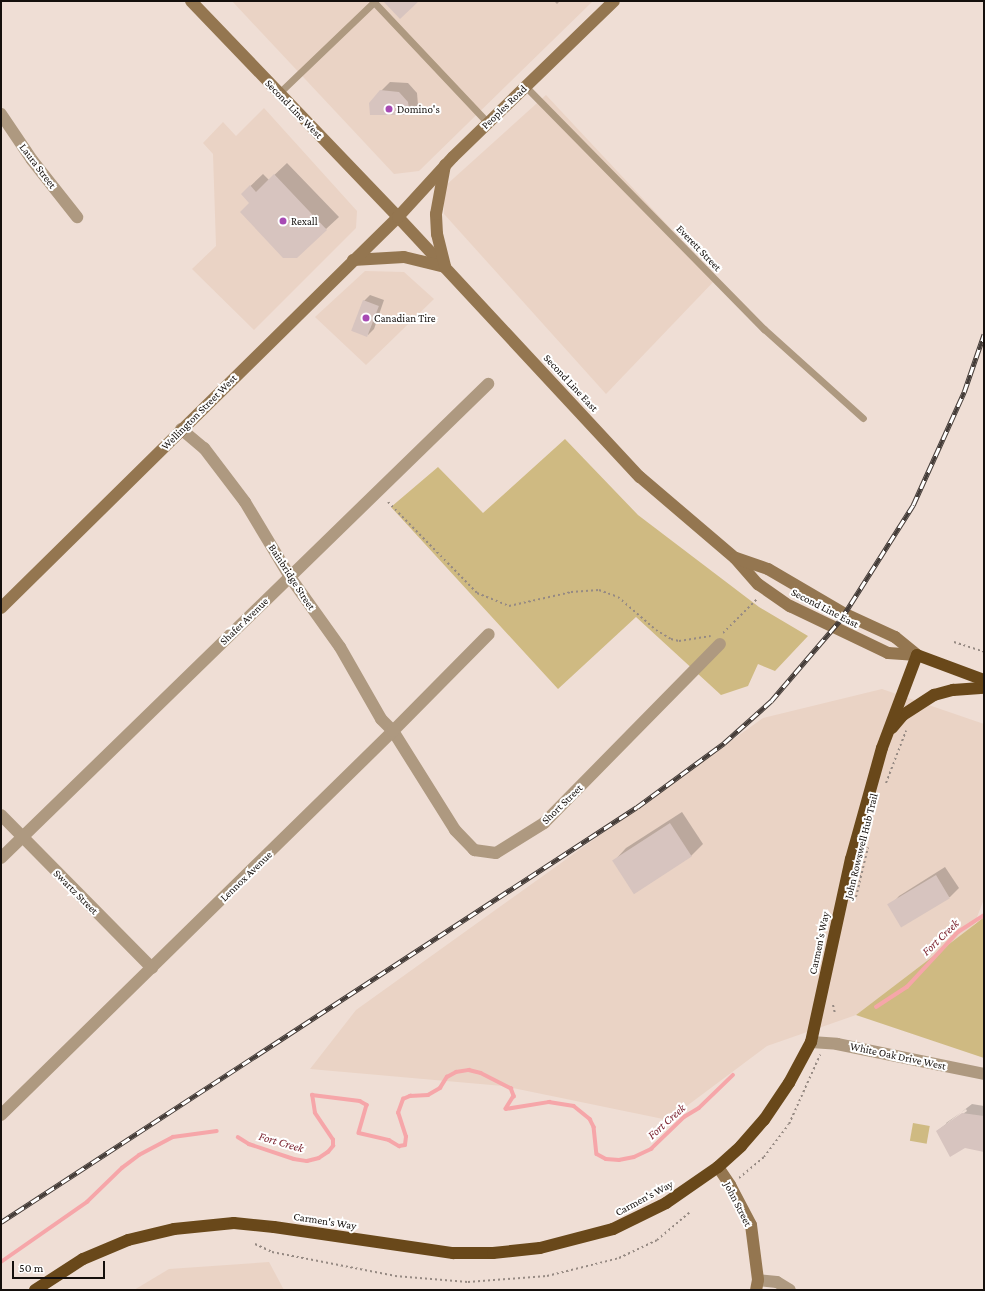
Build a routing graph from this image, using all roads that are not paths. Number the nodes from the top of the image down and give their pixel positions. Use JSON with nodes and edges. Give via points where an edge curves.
{"nodes":[{"id":1,"x":191,"y":1,"type":"edge"},
{"id":2,"x":614,"y":1,"type":"edge"},
{"id":3,"x":374,"y":2,"type":"edge"},
{"id":4,"x":525,"y":86,"type":"junction"},
{"id":5,"x":279,"y":93,"type":"junction"},
{"id":6,"x":1,"y":114,"type":"edge"},
{"id":7,"x":488,"y":123,"type":"junction"},
{"id":8,"x":445,"y":165,"type":"junction"},
{"id":9,"x":77,"y":217,"type":"dead end"},
{"id":10,"x":398,"y":217,"type":"junction"},
{"id":11,"x":354,"y":260,"type":"junction"},
{"id":12,"x":445,"y":267,"type":"junction"},
{"id":13,"x":488,"y":384,"type":"dead end"},
{"id":14,"x":863,"y":418,"type":"dead end"},
{"id":15,"x":181,"y":429,"type":"junction"},
{"id":16,"x":735,"y":558,"type":"junction"},
{"id":17,"x":290,"y":577,"type":"junction"},
{"id":18,"x":1,"y":608,"type":"edge"},
{"id":19,"x":489,"y":634,"type":"dead end"},
{"id":20,"x":720,"y":644,"type":"dead end"},
{"id":21,"x":917,"y":655,"type":"junction"},
{"id":22,"x":984,"y":680,"type":"edge"},
{"id":23,"x":984,"y":688,"type":"edge"},
{"id":24,"x":394,"y":731,"type":"junction"},
{"id":25,"x":886,"y":735,"type":"junction"},
{"id":26,"x":1,"y":815,"type":"edge"},
{"id":27,"x":22,"y":837,"type":"junction"},
{"id":28,"x":1,"y":858,"type":"edge"},
{"id":29,"x":152,"y":968,"type":"junction"},
{"id":30,"x":810,"y":1042,"type":"junction"},
{"id":31,"x":984,"y":1074,"type":"edge"},
{"id":32,"x":1,"y":1115,"type":"edge"},
{"id":33,"x":718,"y":1167,"type":"junction"},
{"id":34,"x":757,"y":1285,"type":"edge"},
{"id":35,"x":35,"y":1290,"type":"edge"},
{"id":36,"x":790,"y":1290,"type":"edge"}],
"edges":[{"from":1,"to":5,"type":"main road","name":"Second Line West"},
{"from":2,"to":4,"type":"main road","name":"Peoples Road"},
{"from":3,"to":5,"type":"lane"},
{"from":3,"to":7,"type":"lane"},
{"from":4,"to":7,"type":"main road","name":"Peoples Road"},
{"from":4,"to":14,"type":"lane","name":"Everett Street","via":[[764,329]]},
{"from":5,"to":10,"type":"main road","name":"Second Line West"},
{"from":6,"to":9,"type":"street","name":"Laura Street","via":[[32,160]]},
{"from":7,"to":8,"type":"main road","name":"Peoples Road"},
{"from":8,"to":10,"type":"main road","name":"Peoples Road"},
{"from":8,"to":12,"type":"main road","via":[[436,214],[437,234]]},
{"from":10,"to":11,"type":"main road","name":"Wellington Street West"},
{"from":10,"to":12,"type":"main road","name":"Second Line East"},
{"from":11,"to":12,"type":"main road","via":[[404,257]]},
{"from":11,"to":15,"type":"main road","name":"Wellington Street West"},
{"from":12,"to":16,"type":"main road","name":"Second Line East","via":[[640,477]]},
{"from":13,"to":17,"type":"street","name":"Shafer Avenue"},
{"from":15,"to":17,"type":"street","name":"Bainbridge Street","via":[[204,448],[245,502]]},
{"from":15,"to":18,"type":"main road","name":"Wellington Street West"},
{"from":16,"to":21,"type":"main road","name":"Second Line East","via":[[768,570],[845,614],[895,637]]},
{"from":16,"to":21,"type":"main road","name":"Second Line East","via":[[758,584],[790,606],[888,653]]},
{"from":17,"to":24,"type":"street","name":"Bainbridge Street","via":[[340,647],[381,719]]},
{"from":17,"to":27,"type":"street","name":"Shafer Avenue"},
{"from":19,"to":24,"type":"street","name":"Lennox Avenue"},
{"from":20,"to":24,"type":"street","name":"Short Street","via":[[544,823],[496,853],[474,850],[455,830]]},
{"from":21,"to":22,"type":"highway","name":"Second Line East"},
{"from":21,"to":25,"type":"highway","name":"Carmen's Way"},
{"from":23,"to":25,"type":"highway","via":[[953,690],[934,695],[903,715]]},
{"from":24,"to":29,"type":"street","name":"Lennox Avenue"},
{"from":25,"to":30,"type":"highway","name":"Carmen's Way","via":[[850,859]]},
{"from":26,"to":27,"type":"street","name":"Swartz Street"},
{"from":27,"to":28,"type":"street","name":"Shafer Avenue"},
{"from":27,"to":29,"type":"street","name":"Swartz Street"},
{"from":29,"to":32,"type":"street","name":"Lennox Avenue"},
{"from":30,"to":31,"type":"street","name":"White Oak Drive West","via":[[837,1044]]},
{"from":30,"to":33,"type":"highway","name":"Carmen's Way","via":[[789,1083],[764,1120]]},
{"from":33,"to":34,"type":"main road","name":"John Street","via":[[751,1225]]},
{"from":33,"to":35,"type":"highway","name":"Carmen's Way","via":[[666,1203],[613,1229],[540,1248],[493,1253],[453,1253],[234,1223],[174,1229],[128,1240],[83,1259]]},
{"from":34,"to":36,"type":"street","via":[[777,1282]]}]}
